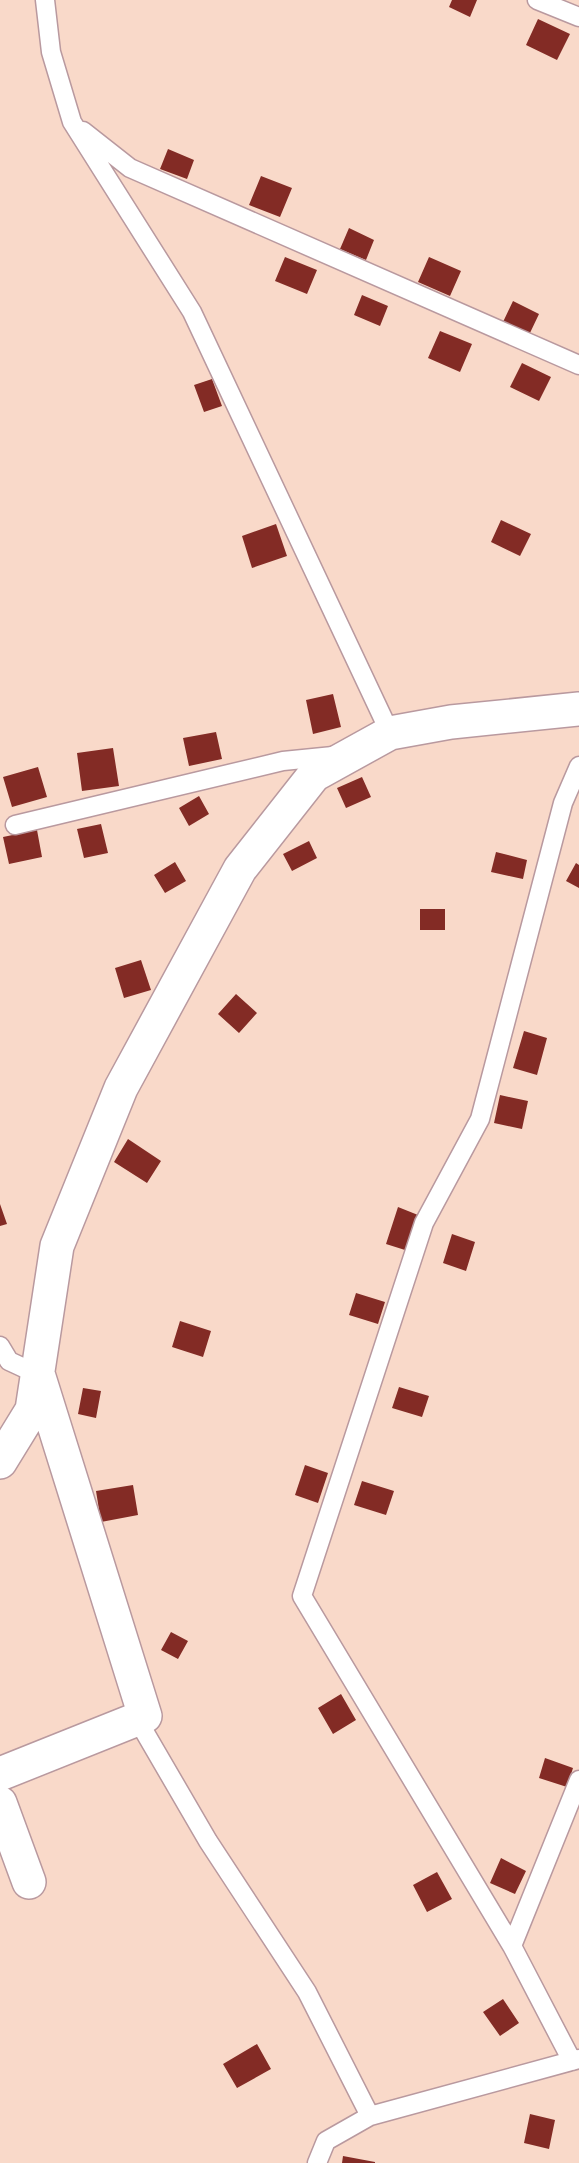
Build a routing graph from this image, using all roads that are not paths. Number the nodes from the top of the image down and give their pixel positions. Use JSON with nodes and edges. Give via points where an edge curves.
{"nodes":[{"id":1,"x":45,"y":0,"type":"edge"},
{"id":2,"x":537,"y":0,"type":"edge"},
{"id":3,"x":579,"y":17,"type":"edge"},
{"id":4,"x":72,"y":122,"type":"junction"},
{"id":5,"x":579,"y":365,"type":"edge"},
{"id":6,"x":579,"y":709,"type":"edge"},
{"id":7,"x":390,"y":733,"type":"junction"},
{"id":8,"x":351,"y":754,"type":"junction"},
{"id":9,"x":579,"y":766,"type":"edge"},
{"id":10,"x":15,"y":825,"type":"dead end"},
{"id":11,"x":0,"y":1346,"type":"edge"},
{"id":12,"x":38,"y":1374,"type":"junction"},
{"id":13,"x":0,"y":1462,"type":"edge"},
{"id":14,"x":137,"y":1719,"type":"junction"},
{"id":15,"x":0,"y":1774,"type":"edge"},
{"id":16,"x":579,"y":1780,"type":"edge"},
{"id":17,"x":0,"y":1803,"type":"edge"},
{"id":18,"x":6,"y":1839,"type":"edge"},
{"id":19,"x":29,"y":1882,"type":"dead end"},
{"id":20,"x":512,"y":1946,"type":"junction"},
{"id":21,"x":576,"y":2060,"type":"edge"},
{"id":22,"x":370,"y":2116,"type":"junction"},
{"id":23,"x":317,"y":2163,"type":"edge"}],
"edges":[{"from":1,"to":4,"type":"lane","via":[[51,52]]},
{"from":2,"to":3,"type":"lane"},
{"from":4,"to":5,"type":"lane","via":[[130,168]]},
{"from":4,"to":7,"type":"lane","via":[[192,312]]},
{"from":6,"to":7,"type":"street","via":[[451,722]]},
{"from":7,"to":8,"type":"street"},
{"from":8,"to":10,"type":"lane","via":[[283,761]]},
{"from":8,"to":12,"type":"street","via":[[314,775],[240,868],[121,1088],[57,1246]]},
{"from":9,"to":20,"type":"lane","via":[[563,803],[480,1119],[424,1223],[302,1596]]},
{"from":11,"to":12,"type":"lane","via":[[9,1361]]},
{"from":12,"to":13,"type":"street","via":[[32,1410]]},
{"from":12,"to":14,"type":"street","via":[[145,1716]]},
{"from":14,"to":15,"type":"street"},
{"from":14,"to":22,"type":"lane","via":[[208,1841],[307,1992]]},
{"from":16,"to":20,"type":"lane"},
{"from":17,"to":18,"type":"street"},
{"from":18,"to":19,"type":"street"},
{"from":20,"to":21,"type":"lane"},
{"from":21,"to":22,"type":"lane"},
{"from":22,"to":23,"type":"lane","via":[[326,2141]]}]}
